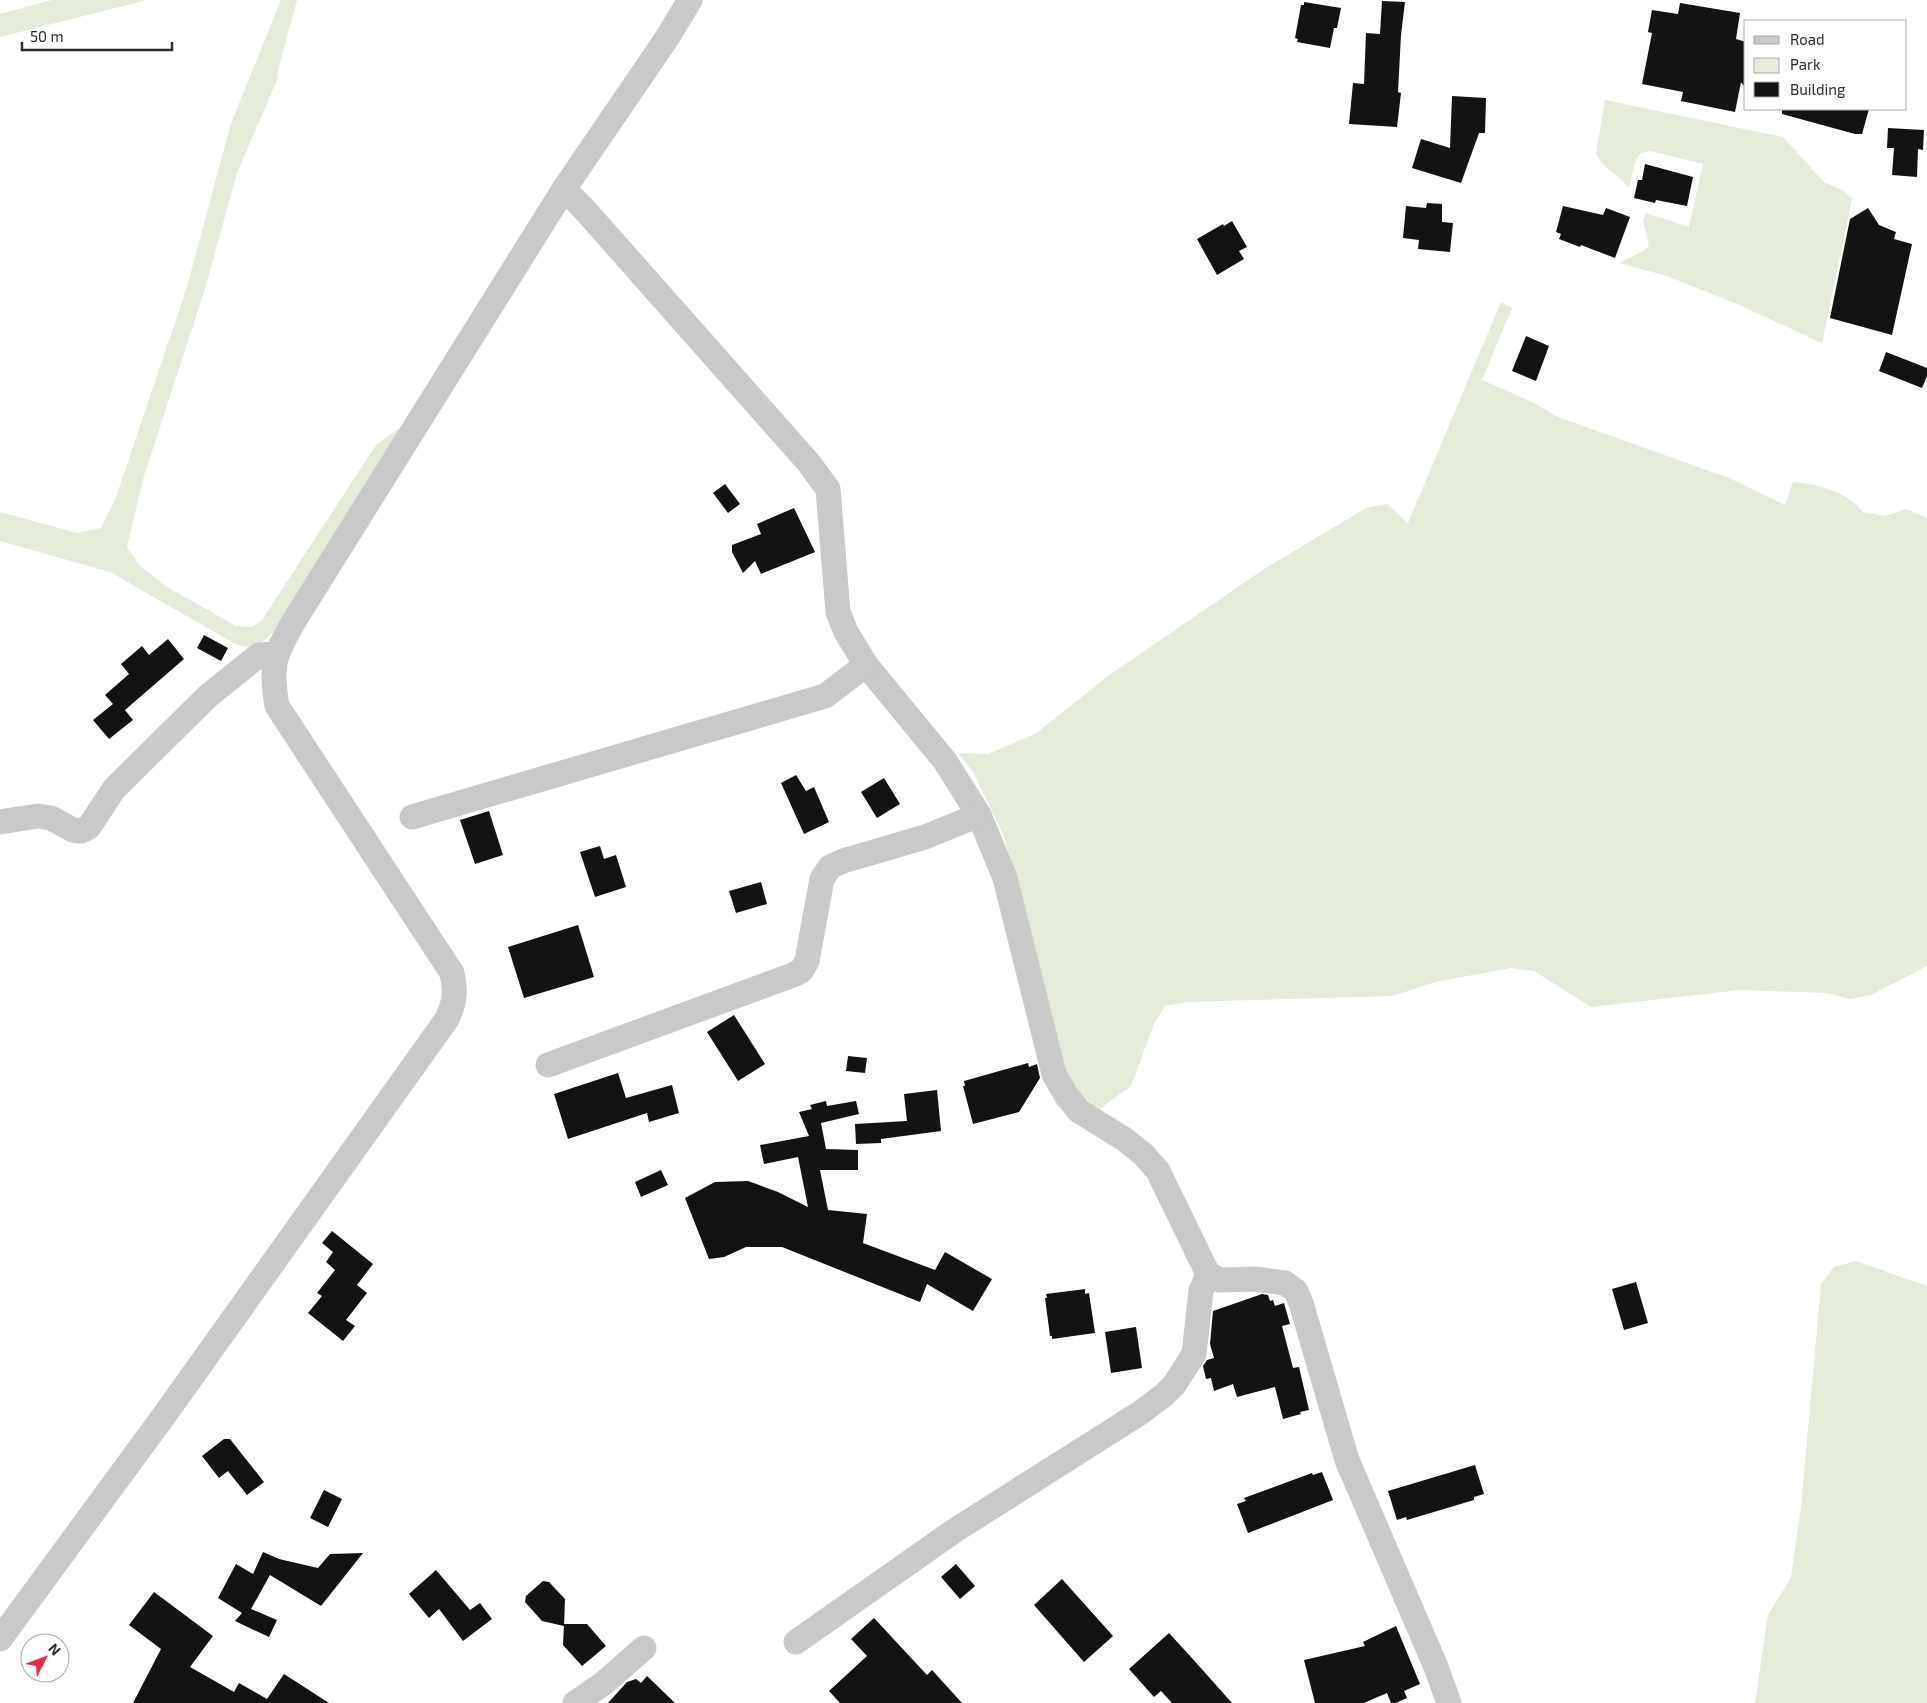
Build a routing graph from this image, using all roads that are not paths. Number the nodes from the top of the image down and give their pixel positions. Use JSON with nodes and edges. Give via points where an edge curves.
{"nodes":[{"id":1,"x":690,"y":0,"type":"edge"},
{"id":2,"x":564,"y":189,"type":"junction"},
{"id":3,"x":276,"y":654,"type":"junction"},
{"id":4,"x":866,"y":665,"type":"junction"},
{"id":5,"x":979,"y":815,"type":"junction"},
{"id":6,"x":412,"y":817,"type":"dead end"},
{"id":7,"x":0,"y":822,"type":"edge"},
{"id":8,"x":548,"y":1065,"type":"dead end"},
{"id":9,"x":1208,"y":1274,"type":"junction"},
{"id":10,"x":0,"y":1639,"type":"edge"},
{"id":11,"x":796,"y":1642,"type":"dead end"},
{"id":12,"x":644,"y":1648,"type":"dead end"},
{"id":13,"x":574,"y":1703,"type":"edge"},
{"id":14,"x":1448,"y":1703,"type":"edge"}],
"edges":[{"from":1,"to":2,"type":"street"},
{"from":2,"to":3,"type":"street"},
{"from":2,"to":4,"type":"street","via":[[808,462],[828,489],[838,612]]},
{"from":3,"to":7,"type":"street","via":[[259,655],[208,696],[114,789],[89,827],[73,830],[51,818],[38,816]]},
{"from":3,"to":10,"type":"street","via":[[272,681],[277,706],[452,973],[456,989],[454,1005],[168,1409]]},
{"from":4,"to":5,"type":"street","via":[[945,761]]},
{"from":4,"to":6,"type":"street","via":[[825,696]]},
{"from":5,"to":8,"type":"street","via":[[925,837],[830,867],[822,879],[807,961],[801,971]]},
{"from":5,"to":9,"type":"street","via":[[1005,878],[1054,1074],[1078,1111],[1144,1154],[1158,1172]]},
{"from":9,"to":11,"type":"street","via":[[1201,1291],[1194,1354],[1164,1395],[954,1531]]},
{"from":9,"to":14,"type":"street","via":[[1220,1280],[1255,1278],[1285,1283],[1296,1291],[1347,1460]]},
{"from":12,"to":13,"type":"street","via":[[604,1683]]}]}
